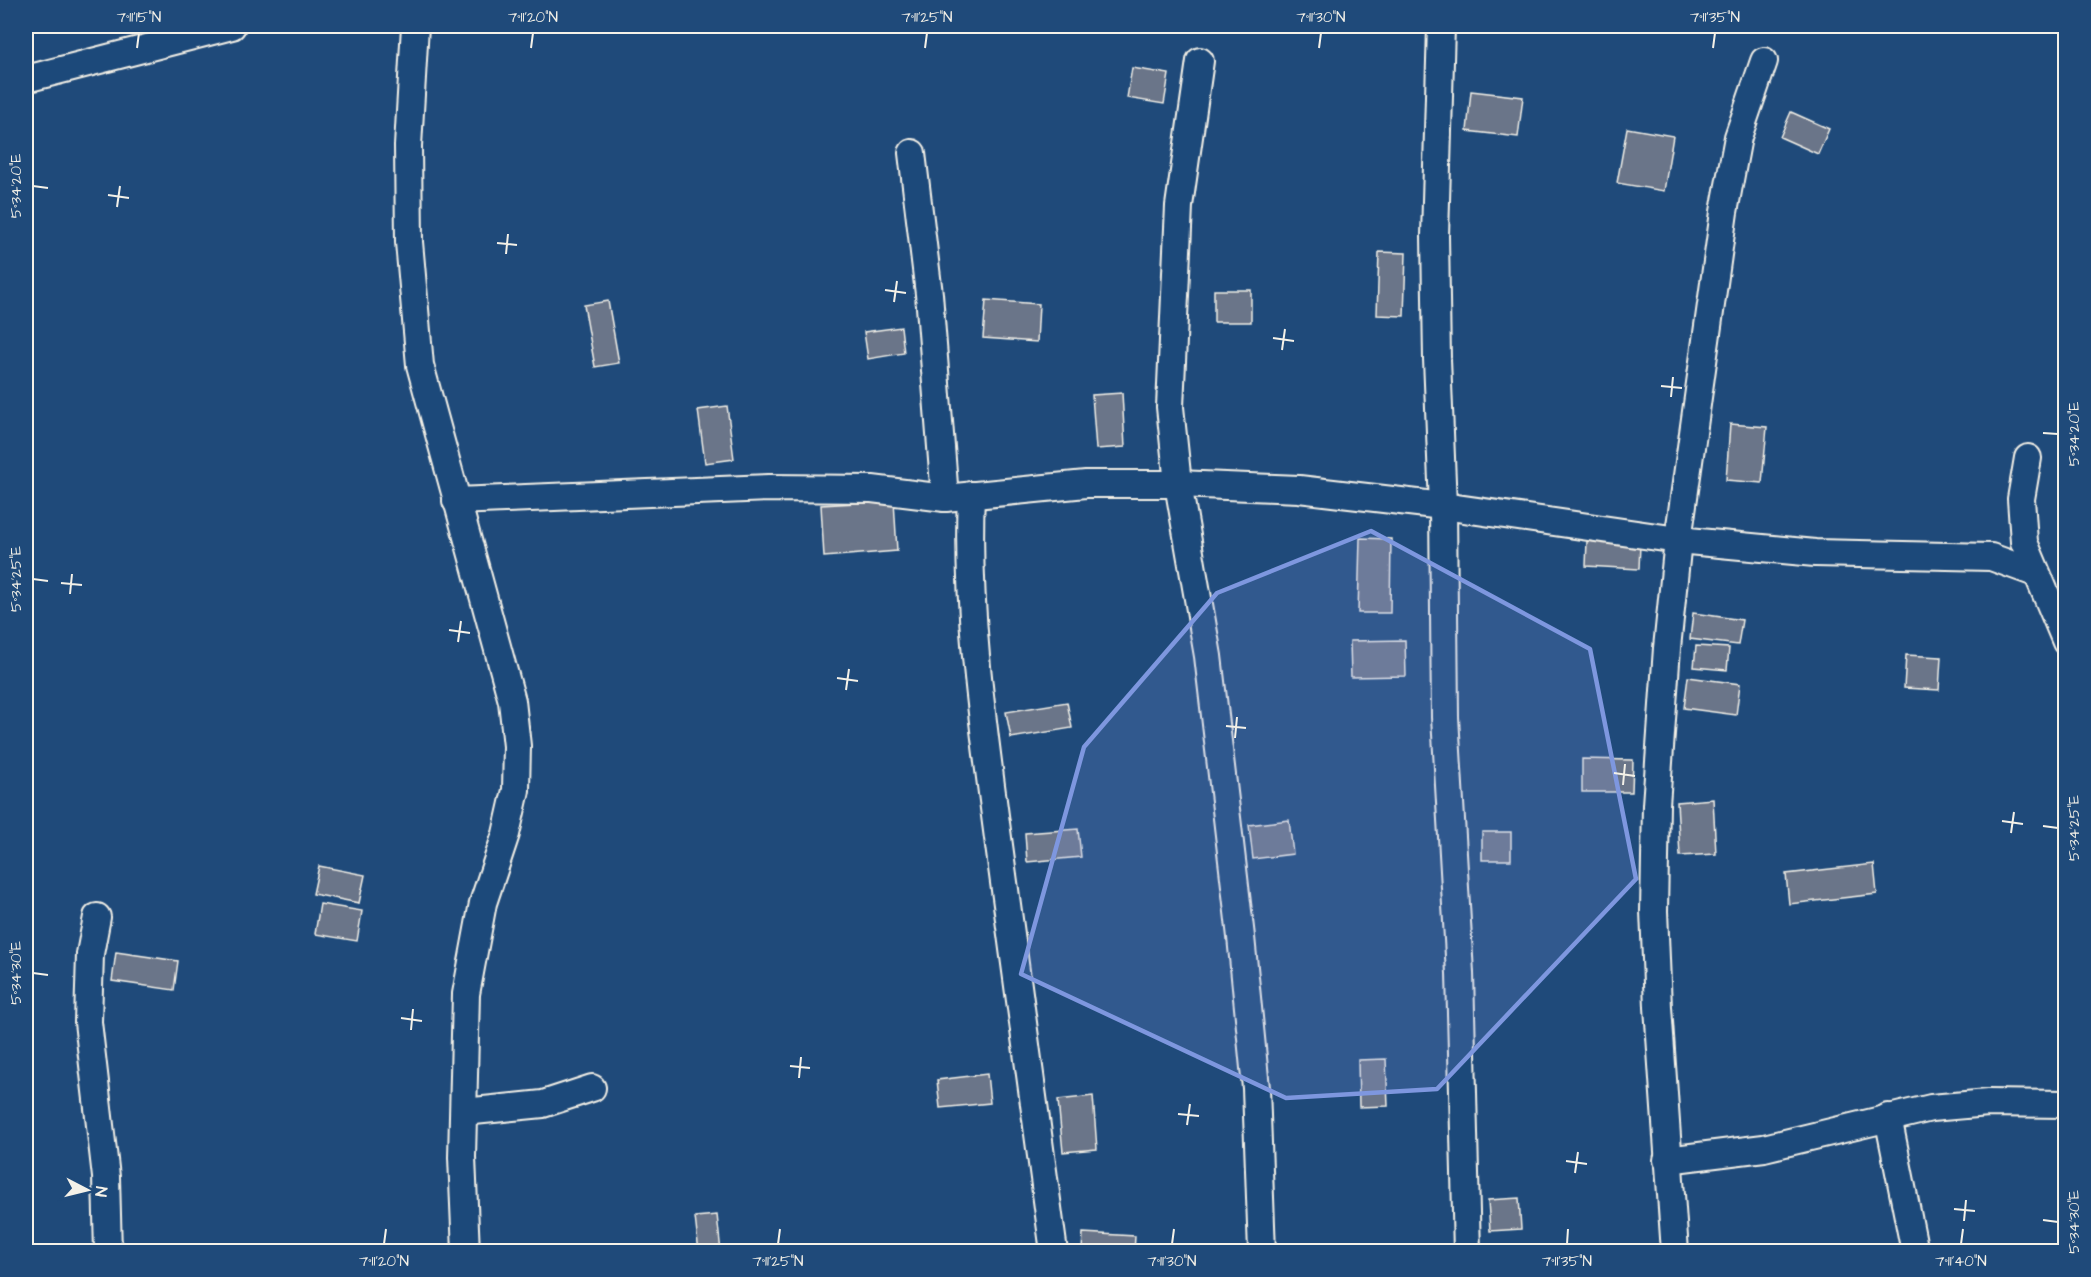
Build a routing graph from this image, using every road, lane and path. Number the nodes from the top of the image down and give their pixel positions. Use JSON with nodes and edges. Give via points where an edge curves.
{"nodes":[{"id":1,"x":232,"y":26,"type":"edge"},
{"id":2,"x":415,"y":26,"type":"edge"},
{"id":3,"x":1441,"y":26,"type":"edge"},
{"id":4,"x":1764,"y":61,"type":"dead end"},
{"id":5,"x":1200,"y":62,"type":"dead end"},
{"id":6,"x":26,"y":79,"type":"edge"},
{"id":7,"x":912,"y":153,"type":"dead end"},
{"id":8,"x":2028,"y":458,"type":"dead end"},
{"id":9,"x":1178,"y":484,"type":"junction"},
{"id":10,"x":971,"y":495,"type":"junction"},
{"id":11,"x":945,"y":498,"type":"junction"},
{"id":12,"x":456,"y":501,"type":"junction"},
{"id":13,"x":1443,"y":506,"type":"junction"},
{"id":14,"x":1678,"y":540,"type":"junction"},
{"id":15,"x":2024,"y":542,"type":"junction"},
{"id":16,"x":1991,"y":557,"type":"junction"},
{"id":17,"x":2035,"y":573,"type":"junction"},
{"id":18,"x":2066,"y":642,"type":"edge"},
{"id":19,"x":97,"y":917,"type":"dead end"},
{"id":20,"x":592,"y":1088,"type":"dead end"},
{"id":21,"x":2066,"y":1104,"type":"edge"},
{"id":22,"x":464,"y":1112,"type":"junction"},
{"id":23,"x":1888,"y":1117,"type":"junction"},
{"id":24,"x":1667,"y":1160,"type":"junction"},
{"id":25,"x":108,"y":1251,"type":"edge"},
{"id":26,"x":466,"y":1251,"type":"edge"},
{"id":27,"x":1054,"y":1251,"type":"edge"},
{"id":28,"x":1262,"y":1251,"type":"edge"},
{"id":29,"x":1467,"y":1251,"type":"edge"},
{"id":30,"x":1675,"y":1251,"type":"edge"},
{"id":31,"x":1916,"y":1251,"type":"edge"}],
"edges":[{"from":1,"to":6,"type":"street"},
{"from":2,"to":12,"type":"street","via":[[408,146],[412,301],[420,365]]},
{"from":3,"to":13,"type":"street","via":[[1435,236]]},
{"from":4,"to":14,"type":"street","via":[[1738,137],[1724,212]]},
{"from":5,"to":9,"type":"street","via":[[1179,206],[1172,317],[1170,407]]},
{"from":7,"to":11,"type":"street","via":[[930,305]]},
{"from":8,"to":15,"type":"street","via":[[2021,499]]},
{"from":9,"to":10,"type":"street","via":[[1086,484]]},
{"from":9,"to":13,"type":"street","via":[[1299,489]]},
{"from":9,"to":28,"type":"street","via":[[1208,657],[1241,937],[1256,1088]]},
{"from":10,"to":11,"type":"street"},
{"from":10,"to":27,"type":"street","via":[[969,534],[976,649],[990,780]]},
{"from":11,"to":12,"type":"street","via":[[872,489],[769,488]]},
{"from":12,"to":22,"type":"street","via":[[512,701],[517,746],[516,790],[483,903],[469,975]]},
{"from":13,"to":14,"type":"street"},
{"from":13,"to":29,"type":"street","via":[[1445,717],[1460,973]]},
{"from":14,"to":16,"type":"street","via":[[1815,552]]},
{"from":14,"to":24,"type":"street","via":[[1666,648],[1656,805],[1658,1007]]},
{"from":15,"to":16,"type":"street"},
{"from":15,"to":17,"type":"street"},
{"from":16,"to":17,"type":"street"},
{"from":17,"to":18,"type":"street"},
{"from":19,"to":25,"type":"street","via":[[90,954],[88,1022],[106,1177]]},
{"from":20,"to":22,"type":"street","via":[[543,1104]]},
{"from":21,"to":23,"type":"street","via":[[1988,1103]]},
{"from":22,"to":26,"type":"street"},
{"from":23,"to":24,"type":"street","via":[[1764,1148]]},
{"from":23,"to":31,"type":"street"},
{"from":24,"to":30,"type":"street"}]}
